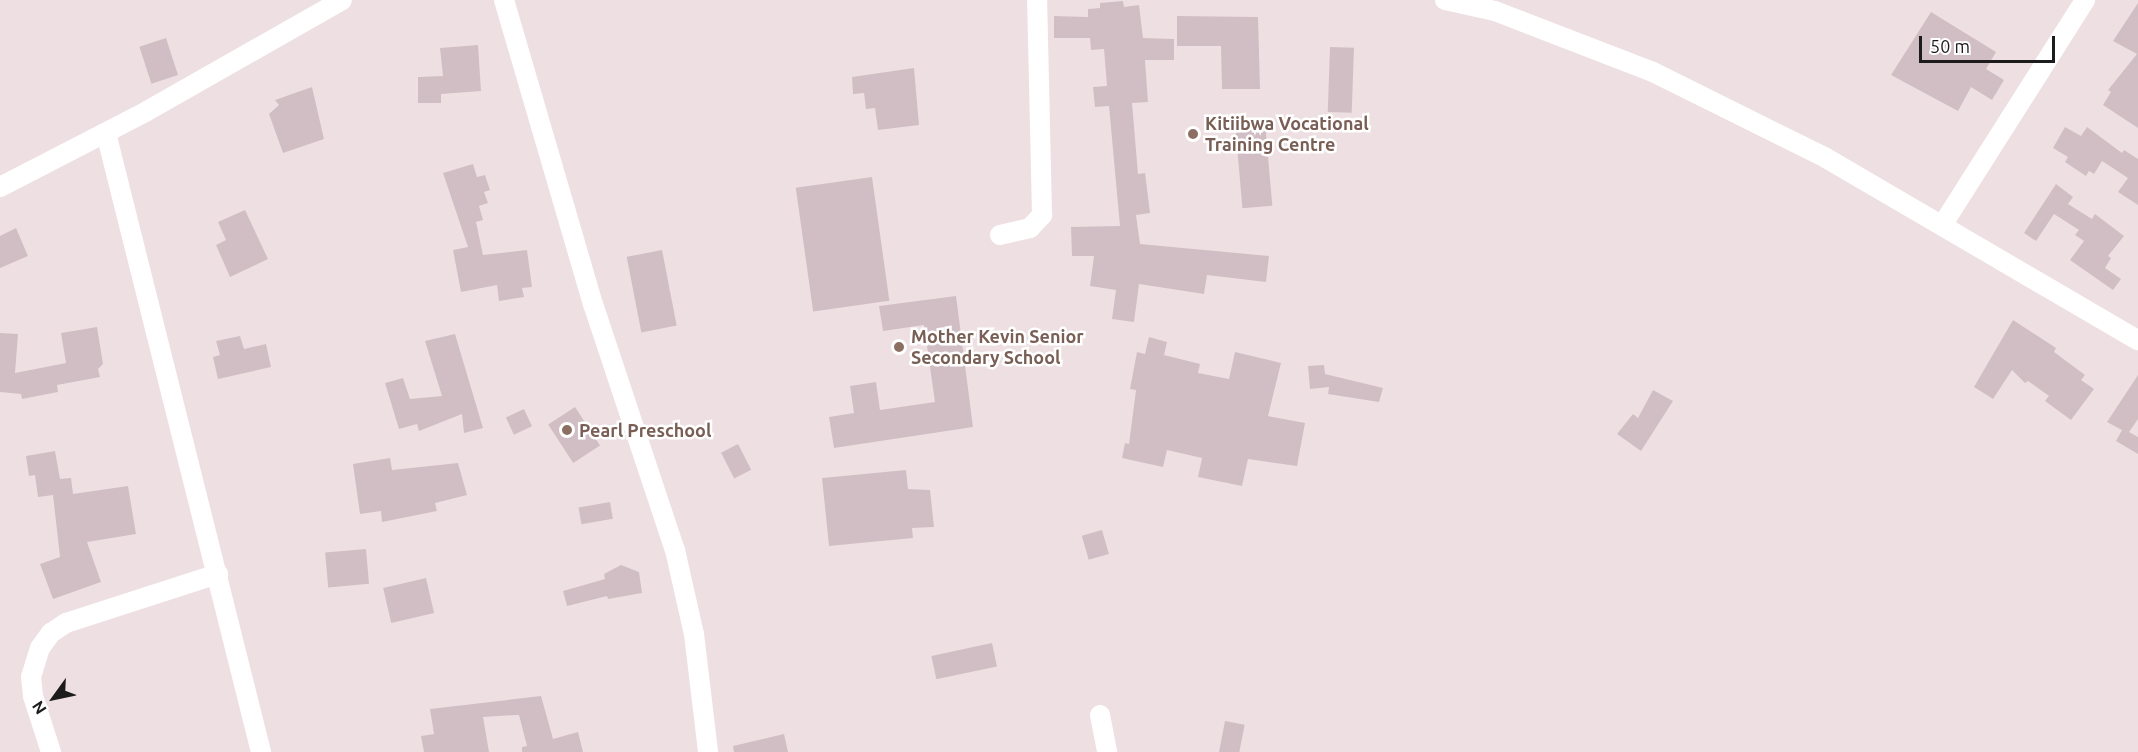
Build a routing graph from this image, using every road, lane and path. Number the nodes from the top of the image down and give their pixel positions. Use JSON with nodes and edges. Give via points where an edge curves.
{"nodes":[{"id":1,"x":342,"y":0,"type":"edge"},
{"id":2,"x":504,"y":0,"type":"edge"},
{"id":3,"x":1037,"y":0,"type":"edge"},
{"id":4,"x":1445,"y":0,"type":"edge"},
{"id":5,"x":2085,"y":0,"type":"edge"},
{"id":6,"x":1496,"y":5,"type":"edge"},
{"id":7,"x":106,"y":133,"type":"junction"},
{"id":8,"x":0,"y":187,"type":"edge"},
{"id":9,"x":1943,"y":224,"type":"junction"},
{"id":10,"x":1000,"y":235,"type":"dead end"},
{"id":11,"x":2138,"y":340,"type":"edge"},
{"id":12,"x":218,"y":574,"type":"junction"},
{"id":13,"x":1100,"y":715,"type":"dead end"},
{"id":14,"x":51,"y":752,"type":"edge"},
{"id":15,"x":261,"y":752,"type":"edge"},
{"id":16,"x":708,"y":752,"type":"edge"},
{"id":17,"x":1107,"y":752,"type":"edge"}],
"edges":[{"from":1,"to":7,"type":"street"},
{"from":2,"to":16,"type":"street","via":[[593,304],[675,550],[694,634]]},
{"from":3,"to":10,"type":"street","via":[[1042,215],[1030,228]]},
{"from":4,"to":6,"type":"street"},
{"from":5,"to":9,"type":"street"},
{"from":6,"to":9,"type":"street","via":[[1653,72],[1826,158]]},
{"from":7,"to":8,"type":"street"},
{"from":7,"to":12,"type":"street"},
{"from":9,"to":11,"type":"street"},
{"from":12,"to":14,"type":"street","via":[[66,624],[51,633],[39,648],[31,677]]},
{"from":12,"to":15,"type":"street"},
{"from":13,"to":17,"type":"street"}]}
